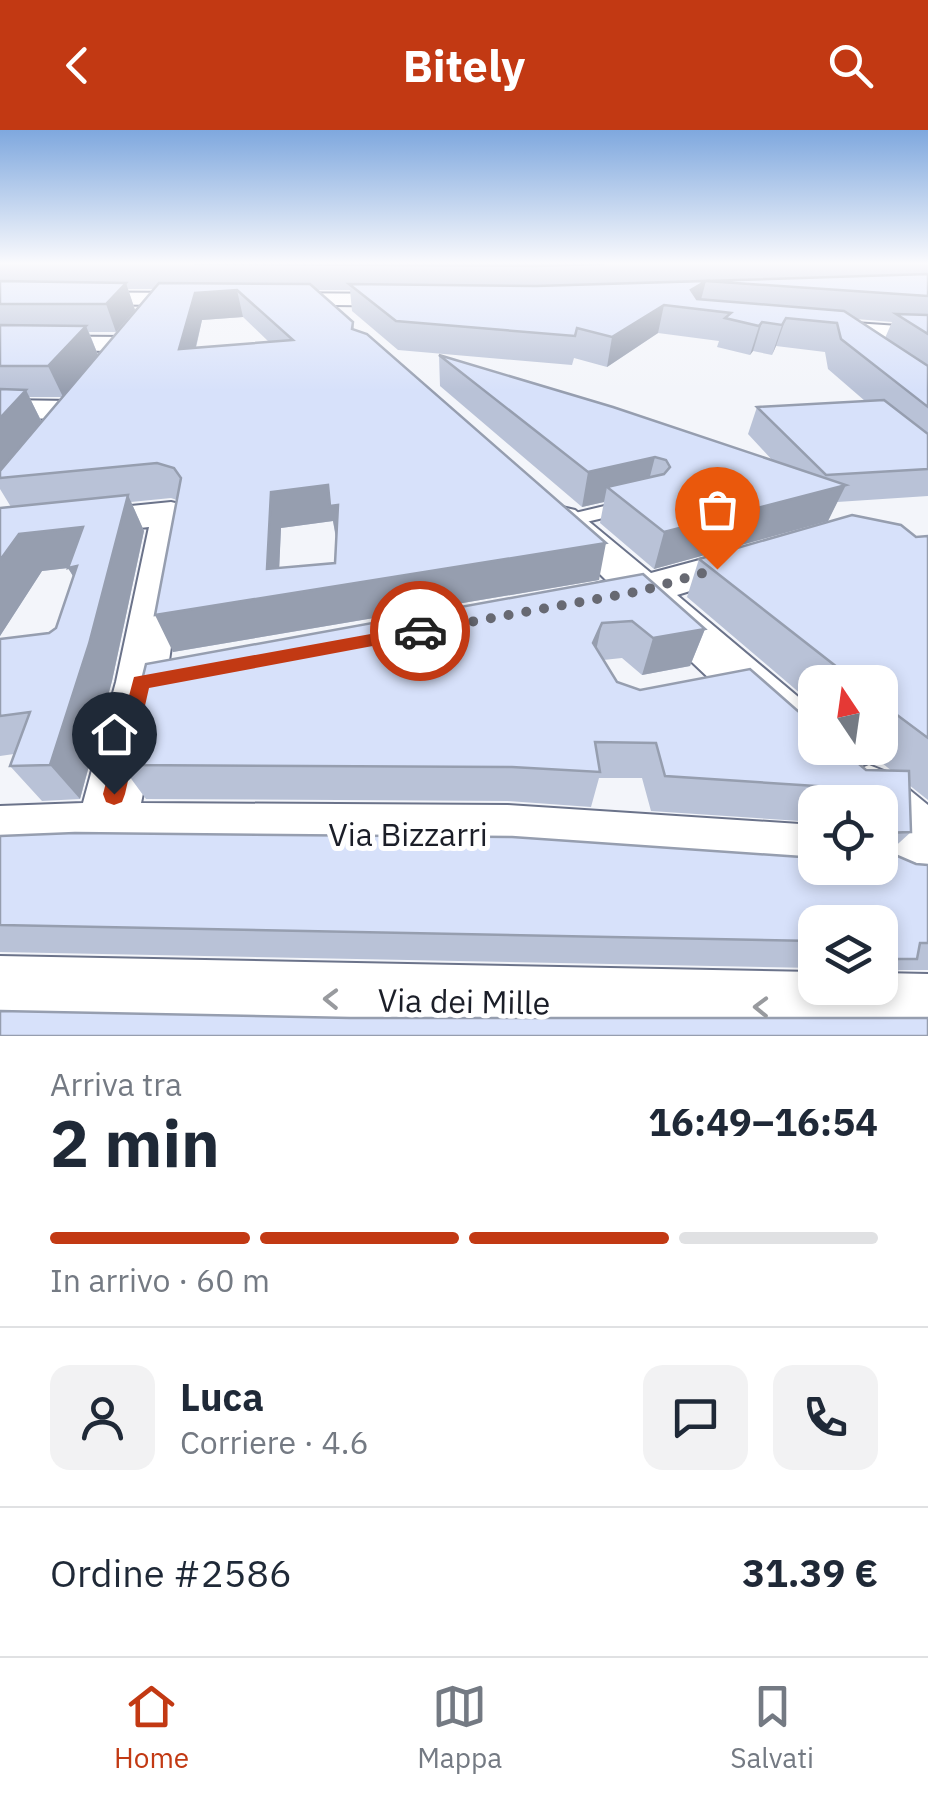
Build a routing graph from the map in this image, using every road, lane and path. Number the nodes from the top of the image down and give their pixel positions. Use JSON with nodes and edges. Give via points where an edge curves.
{"nodes":[{"id":1,"x":154,"y":306,"type":"edge"},
{"id":2,"x":327,"y":306,"type":"edge"},
{"id":3,"x":928,"y":336,"type":"edge"},
{"id":4,"x":362,"y":337,"type":"edge"},
{"id":5,"x":0,"y":344,"type":"edge"},
{"id":6,"x":125,"y":344,"type":"junction"},
{"id":7,"x":884,"y":360,"type":"edge"},
{"id":8,"x":0,"y":409,"type":"edge"},
{"id":9,"x":72,"y":410,"type":"junction"},
{"id":10,"x":48,"y":441,"type":"edge"},
{"id":11,"x":537,"y":495,"type":"edge"},
{"id":12,"x":647,"y":502,"type":"edge"},
{"id":13,"x":565,"y":521,"type":"junction"},
{"id":14,"x":0,"y":531,"type":"edge"},
{"id":15,"x":793,"y":547,"type":"edge"},
{"id":16,"x":641,"y":591,"type":"junction"},
{"id":17,"x":564,"y":605,"type":"edge"},
{"id":18,"x":742,"y":680,"type":"junction"},
{"id":19,"x":689,"y":692,"type":"edge"},
{"id":20,"x":798,"y":729,"type":"edge"},
{"id":21,"x":838,"y":765,"type":"edge"},
{"id":22,"x":106,"y":832,"type":"junction"},
{"id":23,"x":0,"y":836,"type":"edge"},
{"id":24,"x":928,"y":845,"type":"edge"},
{"id":25,"x":798,"y":855,"type":"edge"},
{"id":26,"x":898,"y":861,"type":"edge"},
{"id":27,"x":928,"y":863,"type":"edge"},
{"id":28,"x":0,"y":992,"type":"edge"},
{"id":29,"x":928,"y":1011,"type":"edge"}],
"edges":[{"from":1,"to":6,"type":"street"},
{"from":2,"to":4,"type":"street"},
{"from":3,"to":7,"type":"street","via":[[831,328]]},
{"from":5,"to":6,"type":"street"},
{"from":6,"to":9,"type":"street"},
{"from":8,"to":9,"type":"street"},
{"from":9,"to":10,"type":"street"},
{"from":11,"to":13,"type":"street"},
{"from":12,"to":13,"type":"lane"},
{"from":13,"to":16,"type":"street"},
{"from":14,"to":22,"type":"street","via":[[171,513],[160,678]]},
{"from":15,"to":16,"type":"street"},
{"from":16,"to":17,"type":"street"},
{"from":16,"to":18,"type":"street"},
{"from":18,"to":19,"type":"street"},
{"from":18,"to":20,"type":"street"},
{"from":21,"to":24,"type":"street"},
{"from":22,"to":23,"type":"street","name":"Via Bizzarri"},
{"from":22,"to":25,"type":"street","name":"Via Bizzarri","via":[[508,835]]},
{"from":26,"to":27,"type":"street"},
{"from":29,"to":28,"type":"street","name":"Via dei Mille","one_way":true}]}
